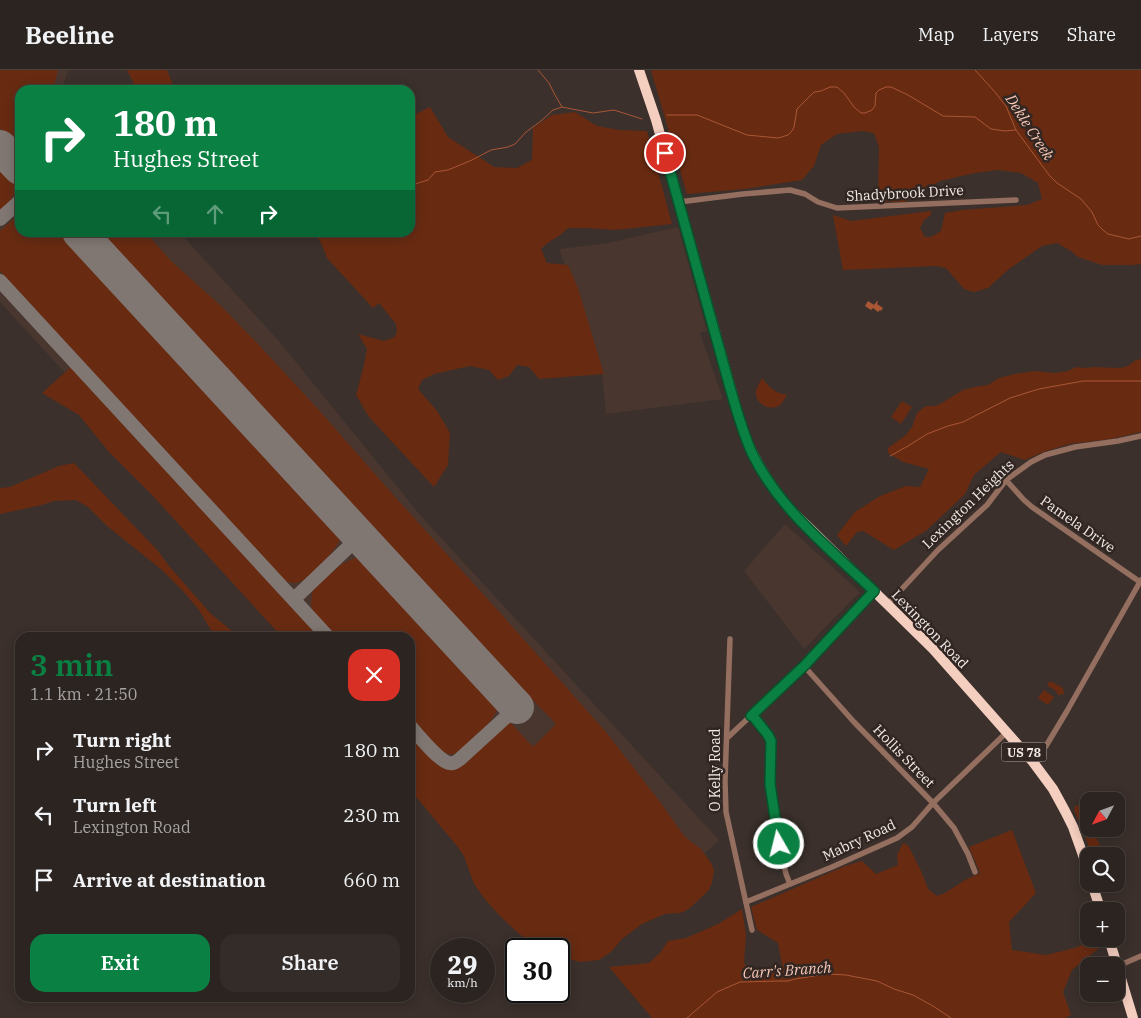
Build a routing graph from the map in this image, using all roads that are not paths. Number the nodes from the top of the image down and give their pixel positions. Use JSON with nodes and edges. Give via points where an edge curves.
{"nodes":[{"id":1,"x":639,"y":70,"type":"edge"},
{"id":2,"x":1016,"y":200,"type":"dead end"},
{"id":3,"x":679,"y":202,"type":"junction"},
{"id":4,"x":1141,"y":436,"type":"edge"},
{"id":5,"x":1006,"y":480,"type":"junction"},
{"id":6,"x":1140,"y":581,"type":"edge"},
{"id":7,"x":874,"y":591,"type":"junction"},
{"id":8,"x":887,"y":605,"type":"junction"},
{"id":9,"x":730,"y":639,"type":"dead end"},
{"id":10,"x":804,"y":666,"type":"junction"},
{"id":11,"x":751,"y":716,"type":"junction"},
{"id":12,"x":1007,"y":732,"type":"junction"},
{"id":13,"x":727,"y":738,"type":"junction"},
{"id":14,"x":1033,"y":762,"type":"junction"},
{"id":15,"x":933,"y":804,"type":"junction"},
{"id":16,"x":1081,"y":847,"type":"edge"},
{"id":17,"x":974,"y":872,"type":"dead end"},
{"id":18,"x":790,"y":884,"type":"junction"},
{"id":19,"x":746,"y":902,"type":"junction"},
{"id":20,"x":752,"y":930,"type":"dead end"},
{"id":21,"x":1141,"y":956,"type":"edge"},
{"id":22,"x":1125,"y":963,"type":"edge"},
{"id":23,"x":1125,"y":990,"type":"edge"},
{"id":24,"x":1133,"y":1018,"type":"edge"}],
"edges":[{"from":1,"to":3,"type":"highway","name":"Lexington Road","number":"US 78"},
{"from":2,"to":3,"type":"street","name":"Shadybrook Drive","via":[[837,208],[790,190]]},
{"from":3,"to":7,"type":"highway","name":"Lexington Road","number":"US 78","via":[[742,430],[751,451],[791,510]]},
{"from":4,"to":5,"type":"street","name":"Lexington Heights","via":[[1045,455]]},
{"from":5,"to":6,"type":"street","name":"Pamela Drive","via":[[1032,507]]},
{"from":5,"to":8,"type":"street","name":"Lexington Heights","via":[[987,506],[938,550]]},
{"from":6,"to":14,"type":"street","via":[[1065,714]]},
{"from":7,"to":8,"type":"highway","name":"Lexington Road","number":"US 78"},
{"from":7,"to":10,"type":"street"},
{"from":8,"to":12,"type":"highway","name":"Lexington Road","number":"US 78","via":[[933,649]]},
{"from":9,"to":13,"type":"street","name":"O Kelly Road"},
{"from":10,"to":11,"type":"street"},
{"from":10,"to":15,"type":"street","name":"Hollis Street"},
{"from":11,"to":13,"type":"street"},
{"from":11,"to":18,"type":"street","via":[[771,741],[770,784],[779,844]]},
{"from":12,"to":14,"type":"highway","name":"Lexington Road","number":"US 78"},
{"from":12,"to":15,"type":"street","name":"Mabry Road"},
{"from":13,"to":19,"type":"street","name":"O Kelly Road","via":[[726,812]]},
{"from":14,"to":16,"type":"highway","name":"Lexington Road","number":"US 78","via":[[1053,789]]},
{"from":15,"to":17,"type":"street","name":"Hollis Street","via":[[956,831]]},
{"from":15,"to":18,"type":"street","name":"Mabry Road","via":[[897,838]]},
{"from":18,"to":19,"type":"street","name":"Mabry Road"},
{"from":19,"to":20,"type":"street","name":"O Kelly Road"},
{"from":21,"to":22,"type":"street"},
{"from":23,"to":24,"type":"highway"}]}
